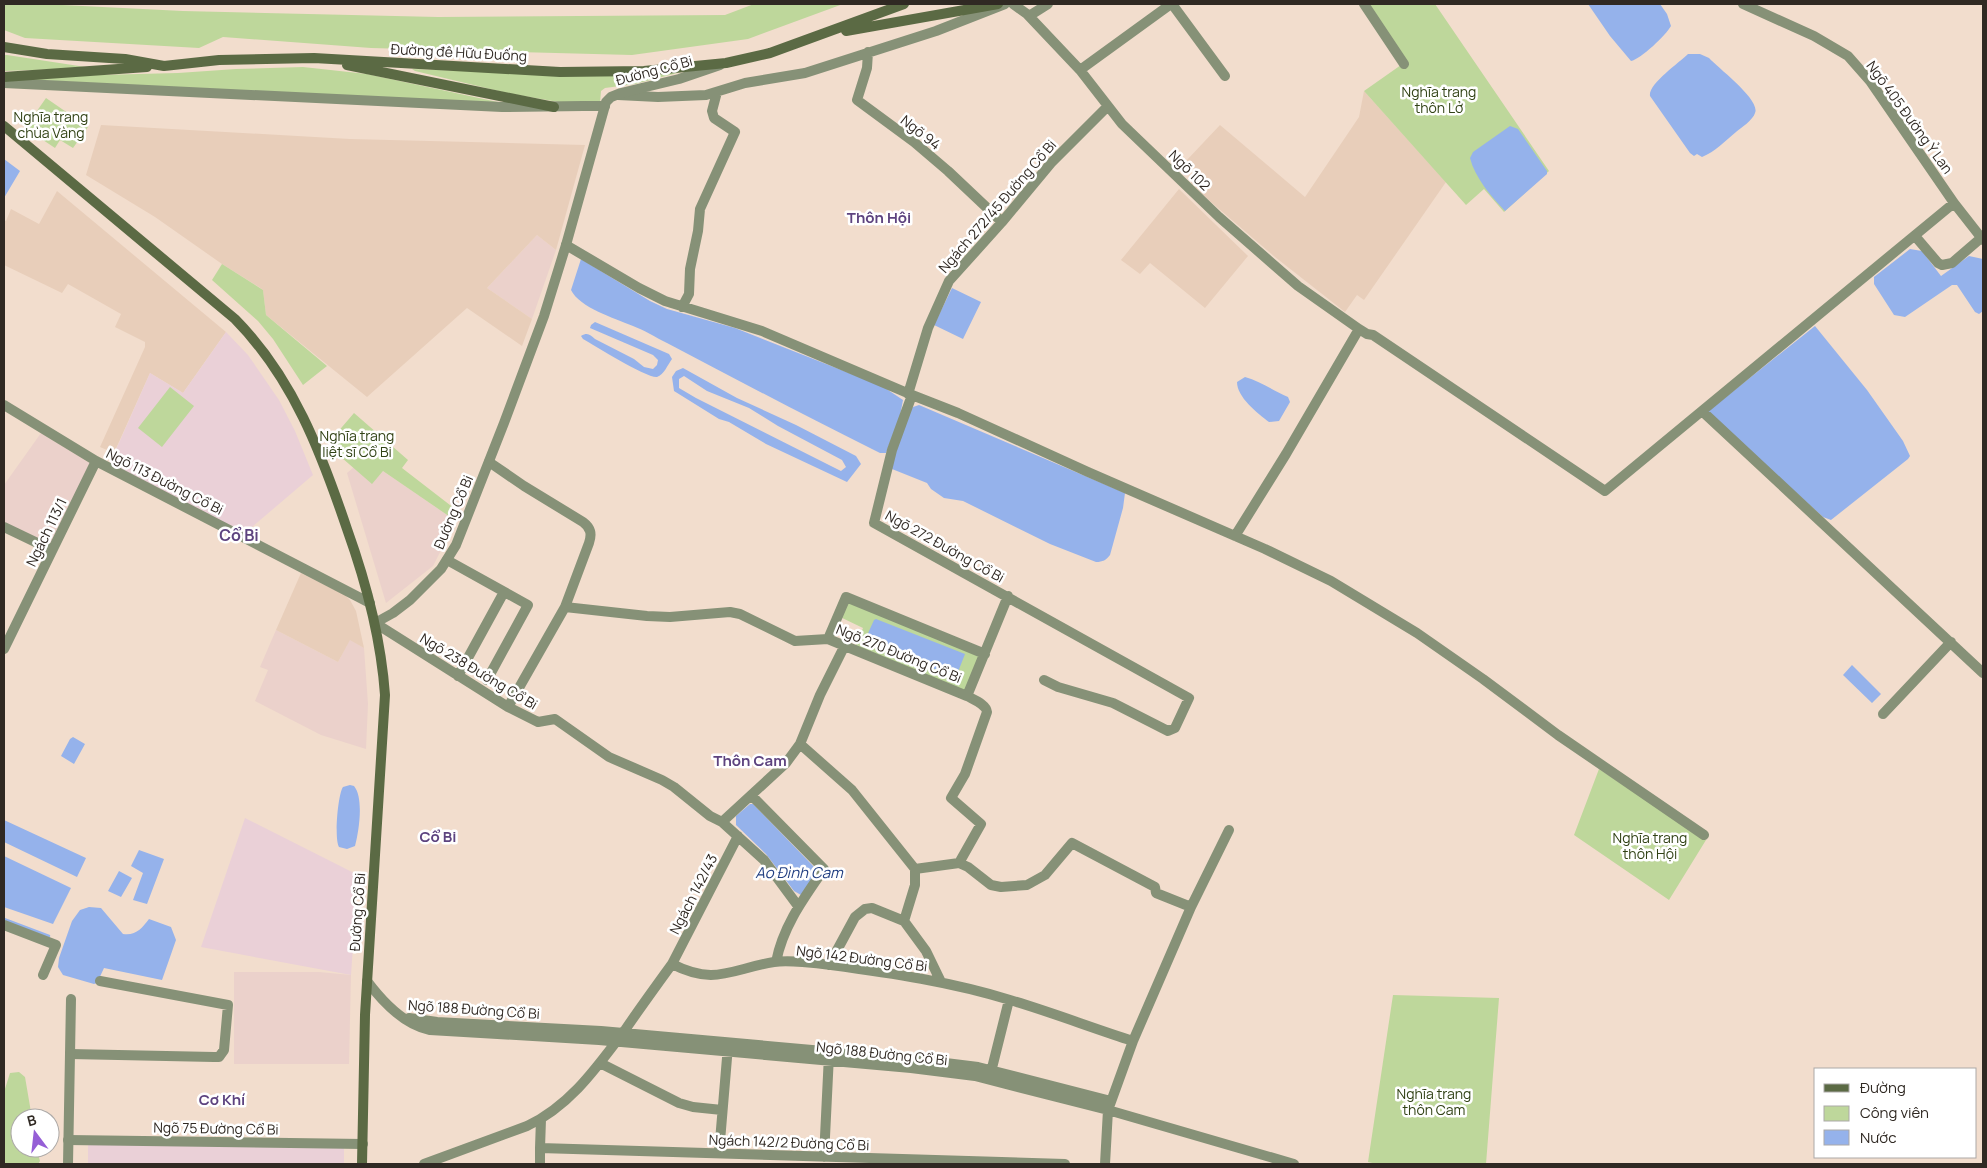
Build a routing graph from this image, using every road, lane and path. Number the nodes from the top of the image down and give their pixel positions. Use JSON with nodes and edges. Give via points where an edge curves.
{"nodes":[{"id":1,"x":904,"y":4,"type":"edge"},
{"id":2,"x":998,"y":4,"type":"edge"},
{"id":3,"x":1005,"y":4,"type":"edge"},
{"id":4,"x":1013,"y":4,"type":"edge"},
{"id":5,"x":1048,"y":4,"type":"edge"},
{"id":6,"x":1171,"y":4,"type":"edge"},
{"id":7,"x":1743,"y":4,"type":"edge"},
{"id":8,"x":1366,"y":6,"type":"edge"},
{"id":9,"x":1029,"y":16,"type":"junction"},
{"id":10,"x":818,"y":36,"type":"junction"},
{"id":11,"x":4,"y":47,"type":"edge"},
{"id":12,"x":868,"y":52,"type":"junction"},
{"id":13,"x":314,"y":58,"type":"junction"},
{"id":14,"x":726,"y":63,"type":"junction"},
{"id":15,"x":1404,"y":64,"type":"dead end"},
{"id":16,"x":164,"y":66,"type":"junction"},
{"id":17,"x":1080,"y":70,"type":"junction"},
{"id":18,"x":1225,"y":76,"type":"dead end"},
{"id":19,"x":4,"y":77,"type":"edge"},
{"id":20,"x":4,"y":83,"type":"edge"},
{"id":21,"x":717,"y":92,"type":"junction"},
{"id":22,"x":614,"y":95,"type":"junction"},
{"id":23,"x":604,"y":106,"type":"junction"},
{"id":24,"x":554,"y":107,"type":"junction"},
{"id":25,"x":1107,"y":107,"type":"junction"},
{"id":26,"x":4,"y":126,"type":"edge"},
{"id":27,"x":1954,"y":203,"type":"junction"},
{"id":28,"x":1002,"y":222,"type":"junction"},
{"id":29,"x":1915,"y":236,"type":"junction"},
{"id":30,"x":1982,"y":239,"type":"edge"},
{"id":31,"x":566,"y":245,"type":"junction"},
{"id":32,"x":682,"y":308,"type":"junction"},
{"id":33,"x":1363,"y":331,"type":"junction"},
{"id":34,"x":910,"y":394,"type":"junction"},
{"id":35,"x":4,"y":405,"type":"edge"},
{"id":36,"x":1703,"y":412,"type":"junction"},
{"id":37,"x":96,"y":461,"type":"junction"},
{"id":38,"x":489,"y":462,"type":"junction"},
{"id":39,"x":4,"y":527,"type":"edge"},
{"id":40,"x":1234,"y":536,"type":"junction"},
{"id":41,"x":52,"y":550,"type":"junction"},
{"id":42,"x":447,"y":560,"type":"junction"},
{"id":43,"x":504,"y":592,"type":"junction"},
{"id":44,"x":1008,"y":596,"type":"junction"},
{"id":45,"x":370,"y":603,"type":"junction"},
{"id":46,"x":565,"y":607,"type":"junction"},
{"id":47,"x":375,"y":623,"type":"junction"},
{"id":48,"x":828,"y":639,"type":"junction"},
{"id":49,"x":1951,"y":642,"type":"junction"},
{"id":50,"x":845,"y":645,"type":"junction"},
{"id":51,"x":4,"y":649,"type":"edge"},
{"id":52,"x":984,"y":654,"type":"junction"},
{"id":53,"x":1983,"y":673,"type":"edge"},
{"id":54,"x":458,"y":676,"type":"junction"},
{"id":55,"x":487,"y":680,"type":"dead end"},
{"id":56,"x":1044,"y":680,"type":"dead end"},
{"id":57,"x":967,"y":696,"type":"junction"},
{"id":58,"x":508,"y":707,"type":"junction"},
{"id":59,"x":1883,"y":714,"type":"dead end"},
{"id":60,"x":800,"y":744,"type":"junction"},
{"id":61,"x":752,"y":796,"type":"junction"},
{"id":62,"x":722,"y":822,"type":"junction"},
{"id":63,"x":1229,"y":830,"type":"dead end"},
{"id":64,"x":1704,"y":835,"type":"dead end"},
{"id":65,"x":738,"y":836,"type":"junction"},
{"id":66,"x":959,"y":863,"type":"junction"},
{"id":67,"x":915,"y":869,"type":"junction"},
{"id":68,"x":798,"y":906,"type":"junction"},
{"id":69,"x":1191,"y":907,"type":"junction"},
{"id":70,"x":904,"y":921,"type":"junction"},
{"id":71,"x":4,"y":925,"type":"edge"},
{"id":72,"x":776,"y":962,"type":"junction"},
{"id":73,"x":672,"y":964,"type":"junction"},
{"id":74,"x":829,"y":965,"type":"junction"},
{"id":75,"x":43,"y":974,"type":"dead end"},
{"id":76,"x":100,"y":981,"type":"dead end"},
{"id":77,"x":367,"y":981,"type":"junction"},
{"id":78,"x":941,"y":982,"type":"junction"},
{"id":79,"x":71,"y":998,"type":"dead end"},
{"id":80,"x":1009,"y":1000,"type":"junction"},
{"id":81,"x":619,"y":1038,"type":"junction"},
{"id":82,"x":1133,"y":1041,"type":"junction"},
{"id":83,"x":728,"y":1047,"type":"junction"},
{"id":84,"x":70,"y":1054,"type":"junction"},
{"id":85,"x":829,"y":1056,"type":"junction"},
{"id":86,"x":600,"y":1063,"type":"junction"},
{"id":87,"x":990,"y":1075,"type":"junction"},
{"id":88,"x":1109,"y":1106,"type":"junction"},
{"id":89,"x":722,"y":1110,"type":"junction"},
{"id":90,"x":542,"y":1119,"type":"junction"},
{"id":91,"x":68,"y":1140,"type":"junction"},
{"id":92,"x":362,"y":1144,"type":"junction"},
{"id":93,"x":540,"y":1148,"type":"junction"},
{"id":94,"x":719,"y":1153,"type":"junction"},
{"id":95,"x":824,"y":1157,"type":"junction"},
{"id":96,"x":68,"y":1164,"type":"edge"},
{"id":97,"x":362,"y":1164,"type":"edge"},
{"id":98,"x":424,"y":1164,"type":"edge"},
{"id":99,"x":540,"y":1164,"type":"edge"},
{"id":100,"x":1065,"y":1164,"type":"edge"},
{"id":101,"x":1106,"y":1164,"type":"edge"},
{"id":102,"x":1294,"y":1164,"type":"edge"}],
"edges":[{"from":1,"to":10,"type":"main road","name":"Đường đê Hữu Đuống"},
{"from":2,"to":10,"type":"main road"},
{"from":3,"to":12,"type":"street","via":[[951,26]]},
{"from":4,"to":9,"type":"street","name":"Ngõ 102"},
{"from":5,"to":9,"type":"street"},
{"from":6,"to":17,"type":"street"},
{"from":6,"to":18,"type":"street"},
{"from":7,"to":27,"type":"street","name":"Ngõ 405 Đường Ỷ Lan","via":[[1814,36],[1848,56],[1870,81]]},
{"from":8,"to":15,"type":"street"},
{"from":9,"to":17,"type":"street","name":"Ngõ 102"},
{"from":10,"to":14,"type":"main road","name":"Đường đê Hữu Đuống","via":[[770,53]]},
{"from":11,"to":16,"type":"main road","name":"Đường đê Hữu Đuống"},
{"from":12,"to":21,"type":"street","via":[[805,73],[745,83]]},
{"from":12,"to":28,"type":"street","name":"Ngõ 94","via":[[867,68],[857,100],[926,153]]},
{"from":13,"to":14,"type":"main road","name":"Đường đê Hữu Đuống","via":[[572,72],[644,71]]},
{"from":13,"to":16,"type":"main road","name":"Đường đê Hữu Đuống","via":[[219,60]]},
{"from":13,"to":24,"type":"main road"},
{"from":14,"to":22,"type":"street","name":"Đường Cổ Bi","via":[[684,78]]},
{"from":16,"to":19,"type":"main road"},
{"from":17,"to":25,"type":"street","name":"Ngõ 102"},
{"from":20,"to":24,"type":"street"},
{"from":21,"to":22,"type":"street","via":[[658,97]]},
{"from":21,"to":32,"type":"street","via":[[712,111],[714,118],[735,132],[700,209],[689,294]]},
{"from":22,"to":23,"type":"street","name":"Đường Cổ Bi"},
{"from":23,"to":24,"type":"street"},
{"from":23,"to":31,"type":"street","name":"Đường Cổ Bi"},
{"from":25,"to":28,"type":"street","name":"Ngách 272/45 Đường Cổ Bi","via":[[1051,163]]},
{"from":25,"to":33,"type":"street","name":"Ngõ 102","via":[[1257,252],[1298,286]]},
{"from":26,"to":45,"type":"main road","via":[[235,319],[263,351],[288,388],[318,447]]},
{"from":27,"to":29,"type":"street"},
{"from":27,"to":30,"type":"street","name":"Ngõ 405 Đường Ỷ Lan"},
{"from":28,"to":34,"type":"street","name":"Ngách 272/45 Đường Cổ Bi","via":[[949,281],[928,328]]},
{"from":29,"to":30,"type":"street","via":[[1942,265],[1952,263]]},
{"from":29,"to":36,"type":"street"},
{"from":31,"to":32,"type":"street","via":[[652,295]]},
{"from":31,"to":38,"type":"street","name":"Đường Cổ Bi","via":[[544,316]]},
{"from":32,"to":34,"type":"street","via":[[762,331]]},
{"from":33,"to":36,"type":"street","name":"Ngõ 102","via":[[1605,492]]},
{"from":33,"to":40,"type":"street"},
{"from":34,"to":40,"type":"street"},
{"from":34,"to":44,"type":"street","name":"Ngõ 272 Đường Cổ Bi","via":[[874,522]]},
{"from":35,"to":37,"type":"street","name":"Ngõ 113 Đường Cổ Bi"},
{"from":36,"to":49,"type":"street"},
{"from":37,"to":41,"type":"street","name":"Ngách 113/1"},
{"from":37,"to":45,"type":"street","name":"Ngõ 113 Đường Cổ Bi"},
{"from":38,"to":42,"type":"street","name":"Đường Cổ Bi"},
{"from":38,"to":46,"type":"street","via":[[589,527],[590,539]]},
{"from":39,"to":41,"type":"street"},
{"from":40,"to":64,"type":"street","via":[[1331,581],[1417,634]]},
{"from":41,"to":51,"type":"street","name":"Ngách 113/1"},
{"from":42,"to":43,"type":"street"},
{"from":42,"to":47,"type":"street","name":"Đường Cổ Bi","via":[[410,600]]},
{"from":43,"to":54,"type":"street"},
{"from":43,"to":55,"type":"street","via":[[528,606]]},
{"from":44,"to":52,"type":"street","name":"Ngõ 270 Đường Cổ Bi"},
{"from":44,"to":56,"type":"street","name":"Ngõ 272 Đường Cổ Bi","via":[[1189,698],[1173,729],[1165,730],[1113,703]]},
{"from":45,"to":47,"type":"main road"},
{"from":46,"to":48,"type":"street","name":"Ngõ 270 Đường Cổ Bi","via":[[670,617],[730,612],[795,640]]},
{"from":46,"to":58,"type":"street"},
{"from":47,"to":54,"type":"street","name":"Ngõ 238 Đường Cổ Bi"},
{"from":47,"to":77,"type":"main road","name":"Đường Cổ Bi","via":[[385,695]]},
{"from":48,"to":50,"type":"street","name":"Ngõ 270 Đường Cổ Bi"},
{"from":48,"to":52,"type":"street","via":[[846,597]]},
{"from":49,"to":53,"type":"street"},
{"from":49,"to":59,"type":"street"},
{"from":50,"to":57,"type":"street","name":"Ngõ 270 Đường Cổ Bi"},
{"from":50,"to":60,"type":"street"},
{"from":52,"to":57,"type":"street","name":"Ngõ 270 Đường Cổ Bi"},
{"from":54,"to":58,"type":"street","name":"Ngõ 238 Đường Cổ Bi"},
{"from":57,"to":66,"type":"street","via":[[987,708],[988,712],[965,774],[951,798],[981,824]]},
{"from":58,"to":62,"type":"street","name":"Ngõ 238 Đường Cổ Bi","via":[[538,722],[555,719],[609,757],[668,783]]},
{"from":60,"to":61,"type":"street","via":[[786,763]]},
{"from":60,"to":67,"type":"street","via":[[852,790]]},
{"from":61,"to":62,"type":"street"},
{"from":61,"to":68,"type":"street","via":[[824,869]]},
{"from":62,"to":65,"type":"street","name":"Ngõ 238 Đường Cổ Bi"},
{"from":63,"to":69,"type":"street"},
{"from":65,"to":68,"type":"street","name":"Ngõ 238 Đường Cổ Bi","via":[[764,860]]},
{"from":65,"to":73,"type":"street","name":"Ngách 142/43"},
{"from":66,"to":67,"type":"street"},
{"from":66,"to":69,"type":"street","via":[[991,885],[1027,885],[1045,875],[1072,843],[1155,887],[1156,892]]},
{"from":67,"to":70,"type":"street","via":[[915,885]]},
{"from":68,"to":72,"type":"street","via":[[782,936]]},
{"from":69,"to":82,"type":"street"},
{"from":70,"to":74,"type":"street","via":[[872,908],[865,909],[855,917]]},
{"from":70,"to":78,"type":"street","via":[[926,952]]},
{"from":71,"to":75,"type":"street","via":[[56,945]]},
{"from":72,"to":73,"type":"street","name":"Ngõ 142 Đường Cổ Bi","via":[[718,976],[684,971]]},
{"from":72,"to":74,"type":"street","name":"Ngõ 142 Đường Cổ Bi"},
{"from":73,"to":81,"type":"street"},
{"from":74,"to":78,"type":"street","name":"Ngõ 142 Đường Cổ Bi"},
{"from":76,"to":84,"type":"street","via":[[228,1005],[224,1050],[214,1057]]},
{"from":77,"to":81,"type":"street","name":"Ngõ 188 Đường Cổ Bi","via":[[390,1006],[418,1027],[447,1032]]},
{"from":77,"to":92,"type":"main road","name":"Đường Cổ Bi"},
{"from":78,"to":80,"type":"street","name":"Ngõ 142 Đường Cổ Bi"},
{"from":79,"to":84,"type":"street"},
{"from":80,"to":82,"type":"street","name":"Ngõ 142 Đường Cổ Bi"},
{"from":80,"to":87,"type":"street"},
{"from":81,"to":83,"type":"street","name":"Ngõ 188 Đường Cổ Bi"},
{"from":81,"to":86,"type":"street"},
{"from":82,"to":88,"type":"street"},
{"from":83,"to":85,"type":"street","name":"Ngõ 188 Đường Cổ Bi"},
{"from":83,"to":89,"type":"street"},
{"from":84,"to":91,"type":"street"},
{"from":85,"to":87,"type":"street","name":"Ngõ 188 Đường Cổ Bi","via":[[913,1059]]},
{"from":85,"to":95,"type":"street"},
{"from":86,"to":89,"type":"street","via":[[679,1103]]},
{"from":86,"to":90,"type":"street","via":[[568,1099]]},
{"from":87,"to":88,"type":"street","name":"Ngõ 188 Đường Cổ Bi"},
{"from":88,"to":101,"type":"street"},
{"from":88,"to":102,"type":"street","name":"Ngõ 188 Đường Cổ Bi"},
{"from":89,"to":94,"type":"street"},
{"from":90,"to":93,"type":"street"},
{"from":90,"to":98,"type":"street"},
{"from":91,"to":92,"type":"street","name":"Ngõ 75 Đường Cổ Bi"},
{"from":91,"to":96,"type":"street"},
{"from":92,"to":97,"type":"main road","name":"Đường Cổ Bi"},
{"from":93,"to":94,"type":"street","name":"Ngách 142/2 Đường Cổ Bi"},
{"from":93,"to":99,"type":"street"},
{"from":94,"to":95,"type":"street","name":"Ngách 142/2 Đường Cổ Bi"},
{"from":95,"to":100,"type":"street","name":"Ngách 142/2 Đường Cổ Bi"}]}
